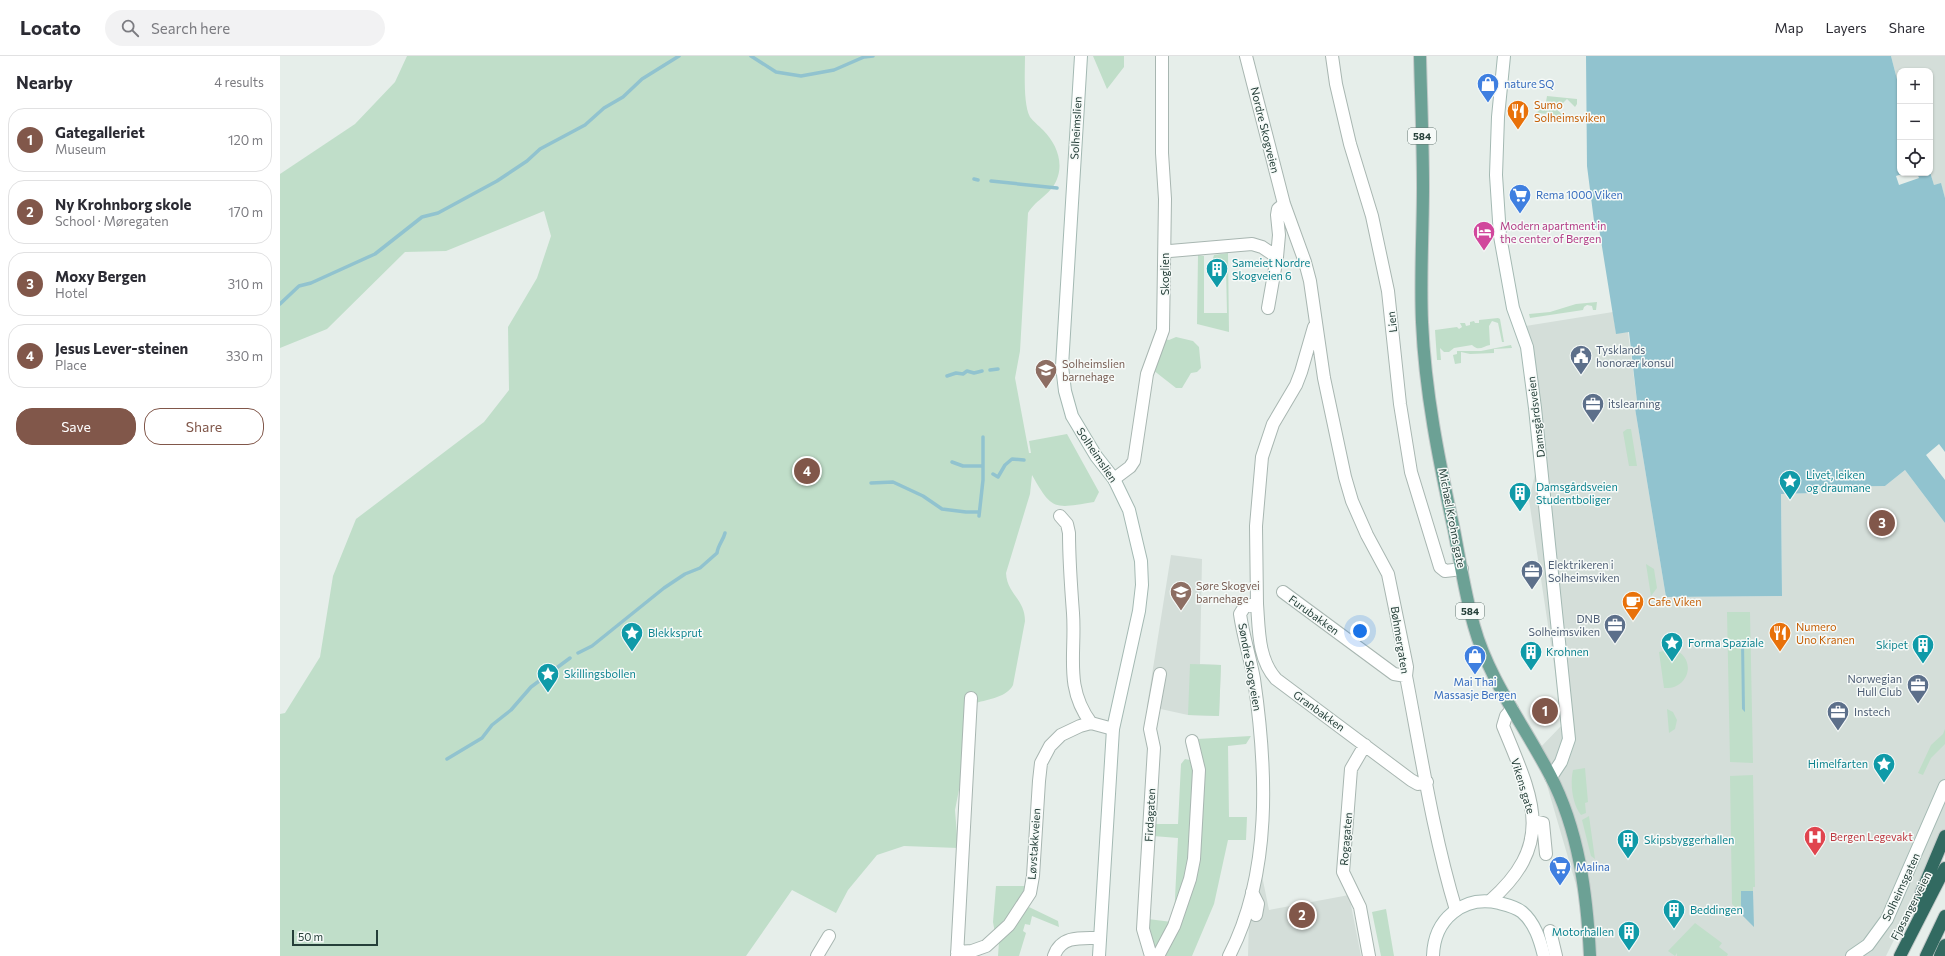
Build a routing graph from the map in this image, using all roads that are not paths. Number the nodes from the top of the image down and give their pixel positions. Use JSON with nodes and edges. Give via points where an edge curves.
{"nodes":[{"id":1,"x":1081,"y":56,"type":"edge"},
{"id":2,"x":1162,"y":56,"type":"edge"},
{"id":3,"x":1246,"y":56,"type":"edge"},
{"id":4,"x":1332,"y":56,"type":"edge"},
{"id":5,"x":1420,"y":56,"type":"edge"},
{"id":6,"x":1504,"y":56,"type":"edge"},
{"id":7,"x":1284,"y":204,"type":"junction"},
{"id":8,"x":1170,"y":251,"type":"dead end"},
{"id":9,"x":1277,"y":257,"type":"junction"},
{"id":10,"x":1268,"y":308,"type":"dead end"},
{"id":11,"x":1316,"y":324,"type":"junction"},
{"id":12,"x":1114,"y":479,"type":"junction"},
{"id":13,"x":1060,"y":516,"type":"dead end"},
{"id":14,"x":1462,"y":569,"type":"junction"},
{"id":15,"x":1283,"y":592,"type":"dead end"},
{"id":16,"x":1257,"y":604,"type":"junction"},
{"id":17,"x":1160,"y":674,"type":"dead end"},
{"id":18,"x":1406,"y":676,"type":"junction"},
{"id":19,"x":971,"y":698,"type":"dead end"},
{"id":20,"x":1512,"y":709,"type":"junction"},
{"id":21,"x":1091,"y":723,"type":"junction"},
{"id":22,"x":1113,"y":729,"type":"junction"},
{"id":23,"x":1192,"y":741,"type":"dead end"},
{"id":24,"x":1365,"y":746,"type":"junction"},
{"id":25,"x":1551,"y":777,"type":"junction"},
{"id":26,"x":1427,"y":782,"type":"junction"},
{"id":27,"x":1945,"y":786,"type":"edge"},
{"id":28,"x":1534,"y":821,"type":"junction"},
{"id":29,"x":1945,"y":836,"type":"edge"},
{"id":30,"x":1546,"y":854,"type":"dead end"},
{"id":31,"x":1945,"y":868,"type":"edge"},
{"id":32,"x":1252,"y":892,"type":"junction"},
{"id":33,"x":1490,"y":901,"type":"junction"},
{"id":34,"x":1924,"y":908,"type":"junction"},
{"id":35,"x":1456,"y":910,"type":"junction"},
{"id":36,"x":1256,"y":915,"type":"dead end"},
{"id":37,"x":1945,"y":916,"type":"edge"},
{"id":38,"x":1550,"y":931,"type":"dead end"},
{"id":39,"x":829,"y":936,"type":"dead end"},
{"id":40,"x":1100,"y":938,"type":"junction"},
{"id":41,"x":1945,"y":945,"type":"edge"},
{"id":42,"x":957,"y":954,"type":"edge"},
{"id":43,"x":817,"y":956,"type":"edge"},
{"id":44,"x":1054,"y":956,"type":"edge"},
{"id":45,"x":1099,"y":956,"type":"edge"},
{"id":46,"x":1151,"y":956,"type":"edge"},
{"id":47,"x":1158,"y":956,"type":"edge"},
{"id":48,"x":1229,"y":956,"type":"edge"},
{"id":49,"x":1370,"y":956,"type":"edge"},
{"id":50,"x":1434,"y":956,"type":"edge"},
{"id":51,"x":1544,"y":956,"type":"edge"},
{"id":52,"x":1556,"y":956,"type":"edge"},
{"id":53,"x":1590,"y":956,"type":"edge"},
{"id":54,"x":1852,"y":956,"type":"edge"},
{"id":55,"x":1900,"y":956,"type":"edge"},
{"id":56,"x":1926,"y":956,"type":"edge"},
{"id":57,"x":1940,"y":956,"type":"edge"}],
"edges":[{"from":1,"to":12,"type":"street","name":"Solheimslien","via":[[1062,366],[1072,416],[1096,456]]},
{"from":2,"to":12,"type":"street","name":"Skoglien","via":[[1165,221],[1163,330],[1147,374],[1134,461]]},
{"from":3,"to":7,"type":"street","name":"Nordre Skogveien"},
{"from":4,"to":14,"type":"street","name":"Lien","via":[[1350,144],[1372,216],[1388,291],[1400,404],[1411,472],[1440,566],[1445,571]]},
{"from":5,"to":14,"type":"main road","name":"Michael Krohns gate","number":"584","via":[[1423,184],[1421,291],[1425,363],[1435,436]]},
{"from":6,"to":25,"type":"street","name":"Damsgårdsveien","via":[[1496,175],[1500,236],[1513,308],[1527,347],[1536,408],[1569,738],[1561,762]]},
{"from":7,"to":9,"type":"street","via":[[1278,209],[1277,215]]},
{"from":7,"to":11,"type":"street","name":"Nordre Skogveien","via":[[1305,262]]},
{"from":8,"to":9,"type":"street","via":[[1252,244]]},
{"from":9,"to":10,"type":"street"},
{"from":11,"to":16,"type":"street","via":[[1296,385],[1273,424],[1262,457],[1256,526]]},
{"from":11,"to":18,"type":"street","name":"Bøhmergaten","via":[[1324,378],[1345,477],[1367,536],[1388,574],[1407,667]]},
{"from":12,"to":22,"type":"street","name":"Solheimslien","via":[[1129,510],[1136,534],[1142,585],[1135,634]]},
{"from":13,"to":21,"type":"street","via":[[1067,524],[1069,533],[1073,678],[1079,704]]},
{"from":14,"to":20,"type":"main road","name":"Michael Krohns gate","number":"584","via":[[1483,654],[1493,678]]},
{"from":15,"to":18,"type":"street","name":"Furubakken","via":[[1394,674]]},
{"from":16,"to":24,"type":"street","name":"Granbakken","via":[[1262,652],[1270,672],[1287,688]]},
{"from":16,"to":32,"type":"street","name":"Søndre Skogveien","via":[[1245,606],[1240,614],[1256,699],[1262,773],[1262,836]]},
{"from":17,"to":46,"type":"street","name":"Firdagaten","via":[[1150,729],[1154,748],[1144,928]]},
{"from":18,"to":26,"type":"street","name":"Bøhmergaten"},
{"from":19,"to":42,"type":"street","name":"Løvstakkveien"},
{"from":20,"to":25,"type":"main road","name":"Michael Krohns gate","number":"584"},
{"from":20,"to":28,"type":"street","name":"Vikens gate","via":[[1504,719],[1503,726],[1529,798]]},
{"from":21,"to":22,"type":"street"},
{"from":21,"to":42,"type":"street","name":"Løvstakkveien","via":[[1061,735],[1050,746],[1041,763],[1033,876],[1026,902],[1004,930],[986,946]]},
{"from":22,"to":40,"type":"street"},
{"from":23,"to":47,"type":"street","via":[[1199,770],[1194,859],[1174,926]]},
{"from":24,"to":26,"type":"street","name":"Granbakken","via":[[1411,780],[1418,784]]},
{"from":24,"to":49,"type":"street","name":"Rogagaten","via":[[1351,769],[1343,872],[1360,907]]},
{"from":25,"to":53,"type":"main road","name":"Michael Krohns gate","number":"584","via":[[1571,829],[1578,858],[1588,921]]},
{"from":26,"to":35,"type":"street","name":"Bøhmergaten","via":[[1445,873]]},
{"from":27,"to":54,"type":"street","name":"Solheimsgaten","via":[[1887,919],[1868,945]]},
{"from":28,"to":30,"type":"street","via":[[1543,823]]},
{"from":28,"to":33,"type":"street","name":"Vikens gate","via":[[1530,847],[1525,859],[1508,885]]},
{"from":29,"to":34,"type":"highway","via":[[1921,893]]},
{"from":31,"to":34,"type":"highway","name":"Fjøsangerveien"},
{"from":32,"to":36,"type":"street","via":[[1258,904]]},
{"from":32,"to":48,"type":"street","name":"Søndre Skogveien"},
{"from":33,"to":35,"type":"street","via":[[1472,903]]},
{"from":33,"to":51,"type":"street","via":[[1510,905],[1529,920],[1536,929]]},
{"from":34,"to":55,"type":"highway","name":"Fjøsangerveien"},
{"from":35,"to":50,"type":"street","via":[[1439,928]]},
{"from":37,"to":56,"type":"highway"},
{"from":38,"to":52,"type":"street"},
{"from":39,"to":43,"type":"street"},
{"from":40,"to":44,"type":"street","via":[[1068,940],[1060,945]]},
{"from":40,"to":45,"type":"street"},
{"from":41,"to":57,"type":"highway"}]}
